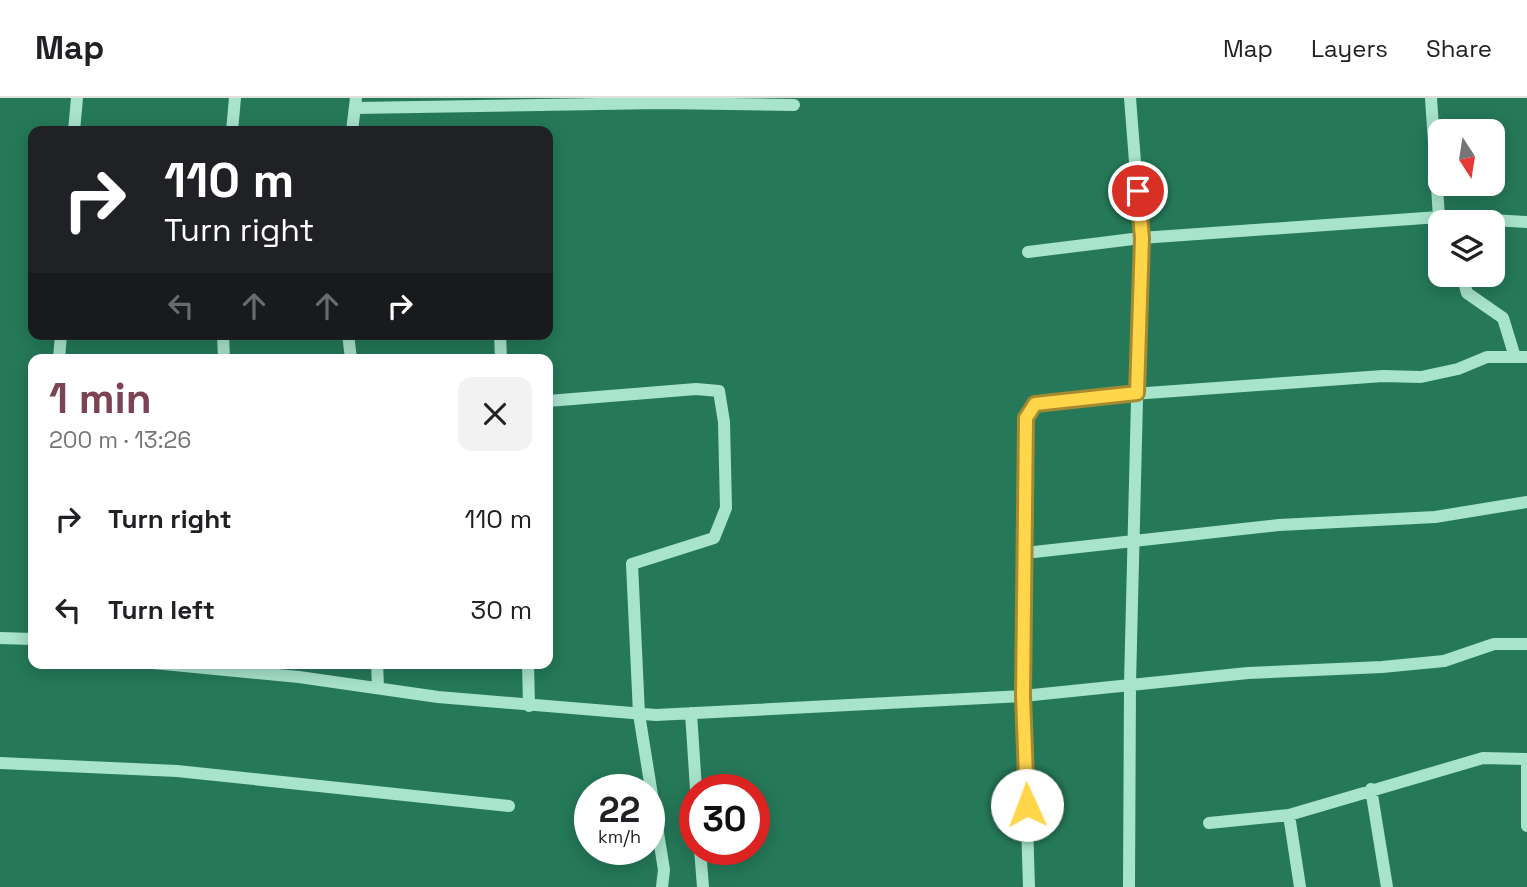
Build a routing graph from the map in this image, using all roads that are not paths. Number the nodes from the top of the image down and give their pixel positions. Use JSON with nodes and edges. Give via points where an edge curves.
{"nodes":[{"id":1,"x":76,"y":98,"type":"edge"},
{"id":2,"x":235,"y":98,"type":"edge"},
{"id":3,"x":1130,"y":98,"type":"edge"},
{"id":4,"x":1431,"y":98,"type":"edge"},
{"id":5,"x":356,"y":103,"type":"edge"},
{"id":6,"x":794,"y":105,"type":"dead end"},
{"id":7,"x":74,"y":126,"type":"edge"},
{"id":8,"x":232,"y":126,"type":"edge"},
{"id":9,"x":353,"y":126,"type":"edge"},
{"id":10,"x":1439,"y":210,"type":"edge"},
{"id":11,"x":1428,"y":221,"type":"edge"},
{"id":12,"x":1505,"y":221,"type":"edge"},
{"id":13,"x":1527,"y":222,"type":"edge"},
{"id":14,"x":1142,"y":238,"type":"junction"},
{"id":15,"x":1028,"y":251,"type":"dead end"},
{"id":16,"x":1465,"y":287,"type":"edge"},
{"id":17,"x":1521,"y":357,"type":"edge"},
{"id":18,"x":1137,"y":393,"type":"junction"},
{"id":19,"x":553,"y":401,"type":"edge"},
{"id":20,"x":1527,"y":502,"type":"edge"},
{"id":21,"x":1134,"y":541,"type":"junction"},
{"id":22,"x":1025,"y":553,"type":"junction"},
{"id":23,"x":0,"y":638,"type":"edge"},
{"id":24,"x":28,"y":639,"type":"edge"},
{"id":25,"x":1527,"y":645,"type":"edge"},
{"id":26,"x":252,"y":669,"type":"edge"},
{"id":27,"x":377,"y":669,"type":"edge"},
{"id":28,"x":528,"y":669,"type":"edge"},
{"id":29,"x":1130,"y":684,"type":"junction"},
{"id":30,"x":378,"y":687,"type":"junction"},
{"id":31,"x":1023,"y":696,"type":"junction"},
{"id":32,"x":530,"y":706,"type":"junction"},
{"id":33,"x":691,"y":713,"type":"junction"},
{"id":34,"x":639,"y":714,"type":"junction"},
{"id":35,"x":1526,"y":759,"type":"edge"},
{"id":36,"x":0,"y":763,"type":"edge"},
{"id":37,"x":695,"y":774,"type":"edge"},
{"id":38,"x":1371,"y":789,"type":"junction"},
{"id":39,"x":509,"y":806,"type":"dead end"},
{"id":40,"x":1289,"y":815,"type":"junction"},
{"id":41,"x":1209,"y":823,"type":"dead end"},
{"id":42,"x":1527,"y":826,"type":"edge"},
{"id":43,"x":701,"y":865,"type":"edge"},
{"id":44,"x":662,"y":887,"type":"edge"},
{"id":45,"x":703,"y":887,"type":"edge"},
{"id":46,"x":1029,"y":887,"type":"edge"},
{"id":47,"x":1129,"y":887,"type":"edge"},
{"id":48,"x":1300,"y":887,"type":"edge"},
{"id":49,"x":1387,"y":887,"type":"edge"}],
"edges":[{"from":1,"to":7,"type":"street"},
{"from":2,"to":8,"type":"street"},
{"from":3,"to":14,"type":"street"},
{"from":4,"to":10,"type":"street"},
{"from":5,"to":6,"type":"street"},
{"from":5,"to":9,"type":"street"},
{"from":11,"to":14,"type":"street"},
{"from":12,"to":13,"type":"street"},
{"from":14,"to":15,"type":"street"},
{"from":14,"to":18,"type":"street"},
{"from":16,"to":17,"type":"street","via":[[1467,293],[1503,318]]},
{"from":17,"to":18,"type":"street","via":[[1487,357],[1421,377]]},
{"from":18,"to":21,"type":"street"},
{"from":18,"to":22,"type":"street","via":[[1035,404],[1026,418],[1024,439]]},
{"from":19,"to":34,"type":"street","via":[[696,388],[719,391],[726,508],[714,538],[632,564]]},
{"from":20,"to":21,"type":"street","via":[[1435,517]]},
{"from":21,"to":22,"type":"street"},
{"from":21,"to":29,"type":"street"},
{"from":22,"to":31,"type":"street"},
{"from":23,"to":24,"type":"street"},
{"from":25,"to":29,"type":"street","via":[[1494,643],[1444,660],[1382,667]]},
{"from":26,"to":30,"type":"street"},
{"from":27,"to":30,"type":"street"},
{"from":28,"to":32,"type":"street"},
{"from":29,"to":31,"type":"street"},
{"from":29,"to":47,"type":"street"},
{"from":30,"to":32,"type":"street"},
{"from":31,"to":33,"type":"street"},
{"from":31,"to":46,"type":"street"},
{"from":32,"to":34,"type":"street"},
{"from":33,"to":34,"type":"street"},
{"from":33,"to":37,"type":"street"},
{"from":34,"to":44,"type":"street","via":[[664,870]]},
{"from":35,"to":38,"type":"street","via":[[1483,758]]},
{"from":35,"to":42,"type":"street"},
{"from":36,"to":39,"type":"street","via":[[177,771]]},
{"from":38,"to":40,"type":"street"},
{"from":38,"to":49,"type":"street"},
{"from":40,"to":41,"type":"street"},
{"from":40,"to":48,"type":"street"},
{"from":43,"to":45,"type":"street"}]}
